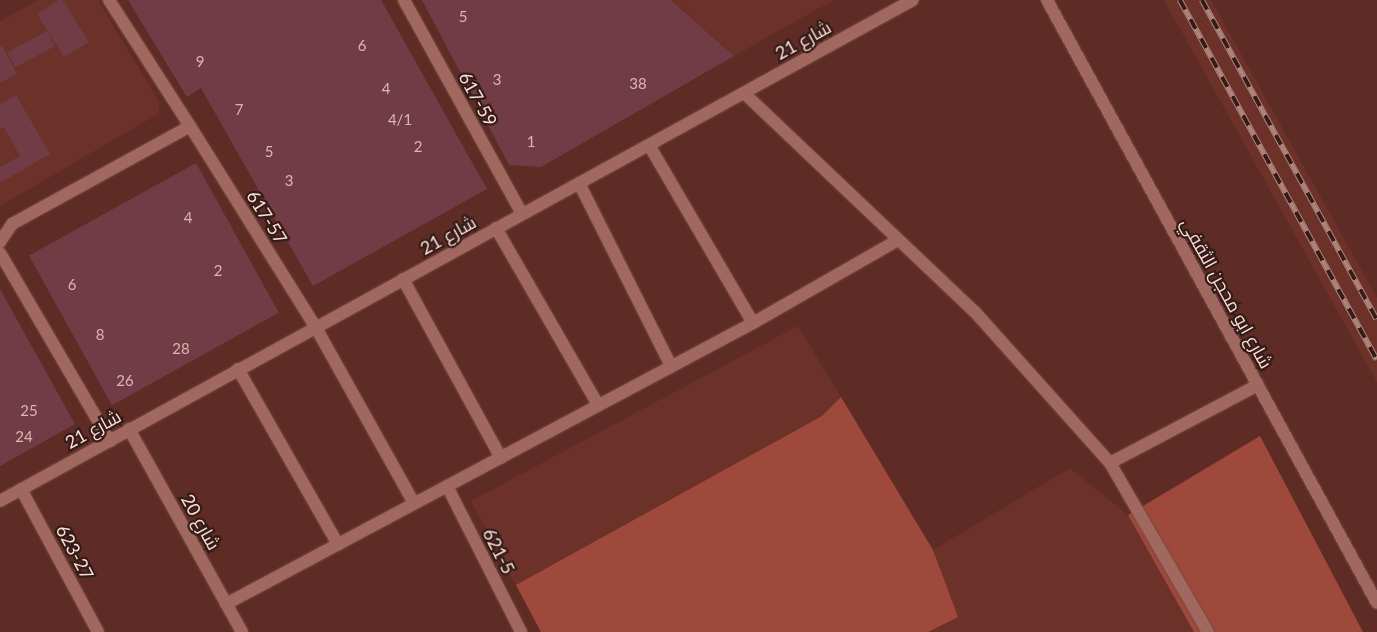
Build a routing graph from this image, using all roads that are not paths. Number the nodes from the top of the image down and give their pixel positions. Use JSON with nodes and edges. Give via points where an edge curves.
{"nodes":[{"id":1,"x":109,"y":0,"type":"edge"},
{"id":2,"x":404,"y":0,"type":"edge"},
{"id":3,"x":913,"y":0,"type":"edge"},
{"id":4,"x":1047,"y":0,"type":"edge"},
{"id":5,"x":744,"y":93,"type":"junction"},
{"id":6,"x":190,"y":126,"type":"junction"},
{"id":7,"x":649,"y":145,"type":"junction"},
{"id":8,"x":579,"y":183,"type":"junction"},
{"id":9,"x":522,"y":214,"type":"junction"},
{"id":10,"x":496,"y":228,"type":"junction"},
{"id":11,"x":898,"y":240,"type":"junction"},
{"id":12,"x":0,"y":242,"type":"edge"},
{"id":13,"x":0,"y":253,"type":"edge"},
{"id":14,"x":403,"y":279,"type":"junction"},
{"id":15,"x":754,"y":323,"type":"junction"},
{"id":16,"x":315,"y":326,"type":"junction"},
{"id":17,"x":671,"y":366,"type":"junction"},
{"id":18,"x":238,"y":369,"type":"junction"},
{"id":19,"x":1258,"y":385,"type":"junction"},
{"id":20,"x":598,"y":405,"type":"junction"},
{"id":21,"x":129,"y":429,"type":"junction"},
{"id":22,"x":110,"y":440,"type":"junction"},
{"id":23,"x":501,"y":458,"type":"junction"},
{"id":24,"x":1110,"y":463,"type":"junction"},
{"id":25,"x":447,"y":486,"type":"junction"},
{"id":26,"x":21,"y":489,"type":"junction"},
{"id":27,"x":0,"y":501,"type":"edge"},
{"id":28,"x":414,"y":504,"type":"junction"},
{"id":29,"x":338,"y":544,"type":"junction"},
{"id":30,"x":1377,"y":603,"type":"edge"},
{"id":31,"x":226,"y":604,"type":"junction"},
{"id":32,"x":98,"y":632,"type":"edge"},
{"id":33,"x":242,"y":632,"type":"edge"},
{"id":34,"x":521,"y":632,"type":"edge"},
{"id":35,"x":1208,"y":632,"type":"edge"}],
"edges":[{"from":1,"to":6,"type":"street","name":"617-57"},
{"from":2,"to":9,"type":"street","name":"617-59"},
{"from":3,"to":5,"type":"street","name":"شارع 21"},
{"from":4,"to":19,"type":"street","name":"شارع ابو محجن الثقفي"},
{"from":5,"to":7,"type":"street","name":"شارع 21"},
{"from":5,"to":11,"type":"street"},
{"from":6,"to":12,"type":"street","via":[[12,224]]},
{"from":6,"to":16,"type":"street","name":"617-57"},
{"from":7,"to":8,"type":"street","name":"شارع 21"},
{"from":7,"to":15,"type":"street"},
{"from":8,"to":9,"type":"street","name":"شارع 21"},
{"from":8,"to":17,"type":"street"},
{"from":9,"to":10,"type":"street","name":"شارع 21"},
{"from":10,"to":14,"type":"street","name":"شارع 21"},
{"from":10,"to":20,"type":"street"},
{"from":11,"to":15,"type":"street"},
{"from":11,"to":24,"type":"street","via":[[975,312]]},
{"from":13,"to":22,"type":"street"},
{"from":14,"to":16,"type":"street","name":"شارع 21"},
{"from":14,"to":23,"type":"street"},
{"from":15,"to":17,"type":"street"},
{"from":16,"to":18,"type":"street","name":"شارع 21"},
{"from":16,"to":28,"type":"street","name":"617-57"},
{"from":17,"to":20,"type":"street"},
{"from":18,"to":21,"type":"street","name":"شارع 21"},
{"from":18,"to":29,"type":"street"},
{"from":19,"to":24,"type":"street"},
{"from":19,"to":30,"type":"street","name":"شارع ابو محجن الثقفي"},
{"from":20,"to":23,"type":"street"},
{"from":21,"to":22,"type":"street","name":"شارع 21"},
{"from":21,"to":31,"type":"street","name":"شارع 20"},
{"from":22,"to":26,"type":"street","name":"شارع 21"},
{"from":23,"to":25,"type":"street"},
{"from":24,"to":35,"type":"street"},
{"from":25,"to":28,"type":"street"},
{"from":25,"to":34,"type":"street","name":"621-5"},
{"from":26,"to":27,"type":"street","name":"شارع 21"},
{"from":26,"to":32,"type":"street","name":"623-27"},
{"from":28,"to":29,"type":"street"},
{"from":29,"to":31,"type":"street"},
{"from":31,"to":33,"type":"street","name":"شارع 20"}]}
